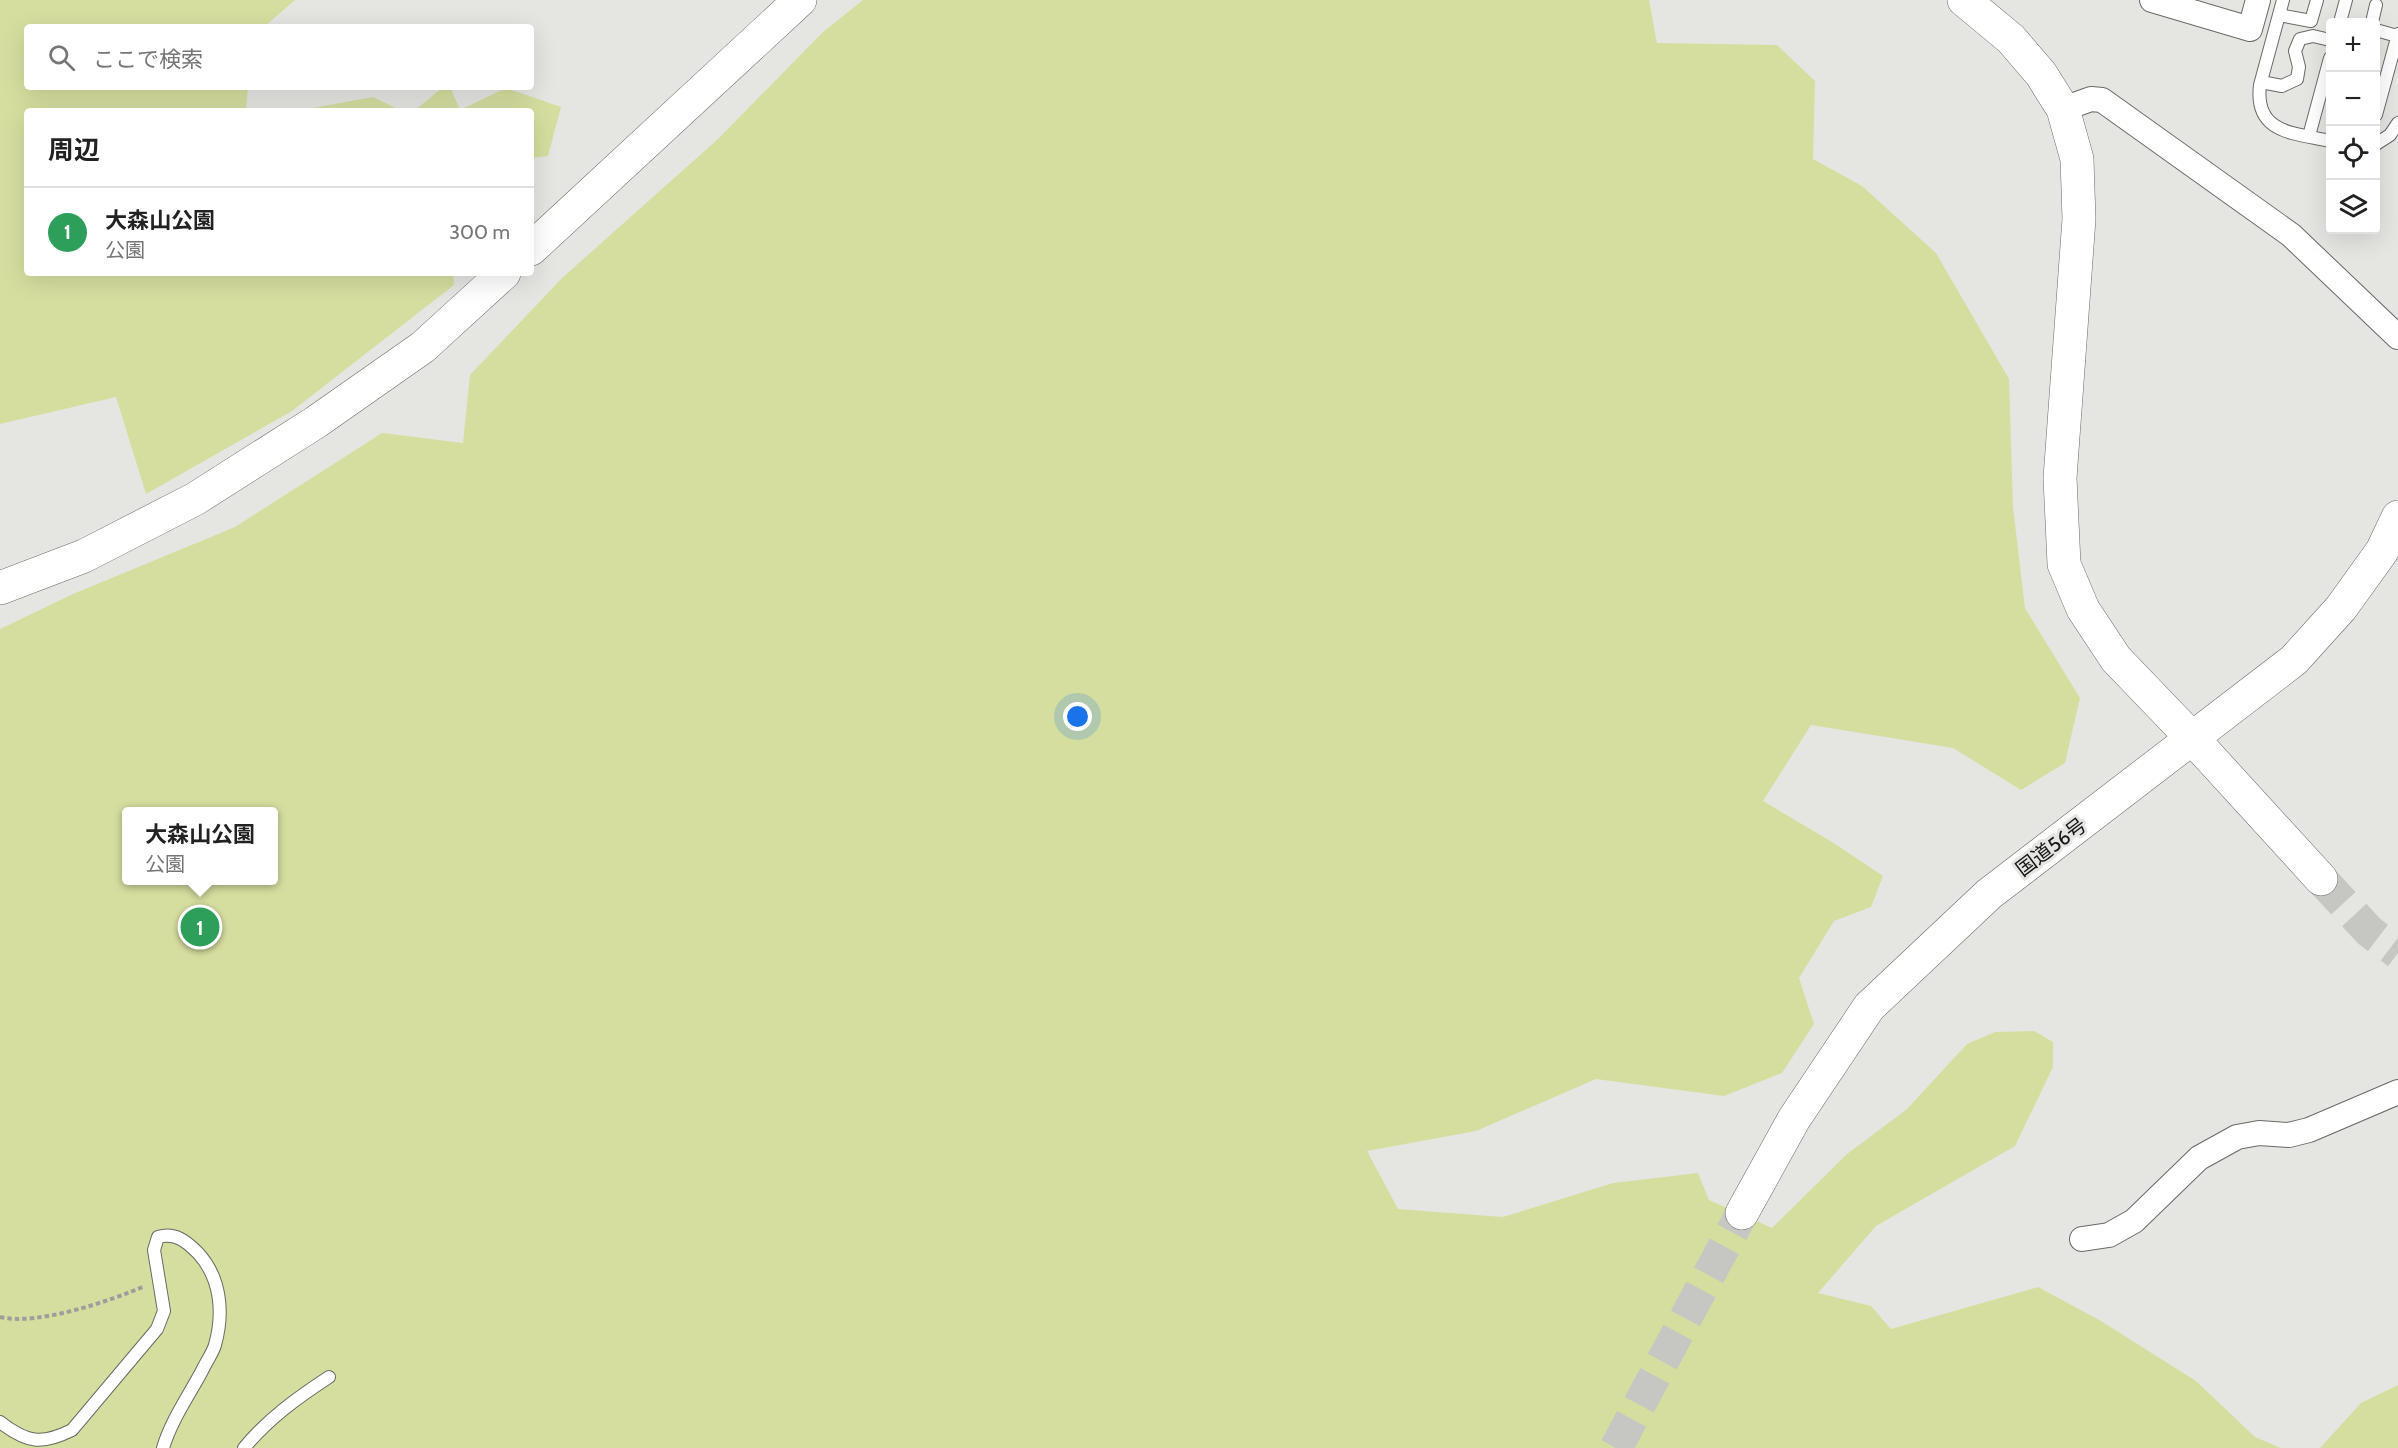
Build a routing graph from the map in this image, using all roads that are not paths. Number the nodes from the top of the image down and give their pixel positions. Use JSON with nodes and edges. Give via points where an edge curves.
{"nodes":[{"id":1,"x":800,"y":0,"type":"edge"},
{"id":2,"x":1964,"y":0,"type":"edge"},
{"id":3,"x":2152,"y":0,"type":"edge"},
{"id":4,"x":2258,"y":0,"type":"edge"},
{"id":5,"x":2283,"y":0,"type":"edge"},
{"id":6,"x":2317,"y":0,"type":"edge"},
{"id":7,"x":2346,"y":0,"type":"edge"},
{"id":8,"x":2376,"y":5,"type":"dead end"},
{"id":9,"x":2279,"y":15,"type":"junction"},
{"id":10,"x":2343,"y":18,"type":"edge"},
{"id":11,"x":2373,"y":18,"type":"edge"},
{"id":12,"x":2250,"y":29,"type":"junction"},
{"id":13,"x":2380,"y":31,"type":"edge"},
{"id":14,"x":2274,"y":32,"type":"junction"},
{"id":15,"x":2398,"y":35,"type":"edge"},
{"id":16,"x":2326,"y":39,"type":"edge"},
{"id":17,"x":2327,"y":72,"type":"edge"},
{"id":18,"x":2261,"y":82,"type":"junction"},
{"id":19,"x":2380,"y":100,"type":"edge"},
{"id":20,"x":2063,"y":109,"type":"junction"},
{"id":21,"x":2398,"y":123,"type":"edge"},
{"id":22,"x":2309,"y":136,"type":"junction"},
{"id":23,"x":2326,"y":140,"type":"edge"},
{"id":24,"x":2380,"y":141,"type":"edge"},
{"id":25,"x":534,"y":246,"type":"edge"},
{"id":26,"x":501,"y":276,"type":"edge"},
{"id":27,"x":2398,"y":337,"type":"edge"},
{"id":28,"x":2398,"y":517,"type":"edge"},
{"id":29,"x":0,"y":588,"type":"edge"},
{"id":30,"x":2193,"y":739,"type":"junction"},
{"id":31,"x":2321,"y":879,"type":"tunnel mouth"},
{"id":32,"x":2398,"y":1092,"type":"edge"},
{"id":33,"x":1742,"y":1213,"type":"tunnel mouth"},
{"id":34,"x":2082,"y":1239,"type":"dead end"},
{"id":35,"x":329,"y":1377,"type":"dead end"},
{"id":36,"x":0,"y":1422,"type":"edge"},
{"id":37,"x":32,"y":1445,"type":"edge"},
{"id":38,"x":163,"y":1448,"type":"edge"},
{"id":39,"x":244,"y":1448,"type":"edge"}],
"edges":[{"from":1,"to":25,"type":"main road"},
{"from":2,"to":20,"type":"main road","via":[[2011,39],[2041,74]]},
{"from":3,"to":12,"type":"street"},
{"from":4,"to":12,"type":"street"},
{"from":5,"to":9,"type":"lane"},
{"from":6,"to":9,"type":"lane","via":[[2311,21]]},
{"from":7,"to":10,"type":"lane"},
{"from":8,"to":11,"type":"lane"},
{"from":9,"to":14,"type":"lane"},
{"from":12,"to":14,"type":"lane"},
{"from":13,"to":15,"type":"lane"},
{"from":14,"to":18,"type":"lane"},
{"from":15,"to":19,"type":"lane"},
{"from":16,"to":18,"type":"lane","via":[[2300,39],[2295,51],[2297,79],[2282,86]]},
{"from":17,"to":22,"type":"lane"},
{"from":18,"to":22,"type":"lane","via":[[2258,100],[2275,128]]},
{"from":20,"to":27,"type":"street","via":[[2091,99],[2102,100],[2291,235]]},
{"from":20,"to":30,"type":"main road","via":[[2077,159],[2079,219],[2060,478],[2064,564],[2083,609],[2116,659]]},
{"from":21,"to":24,"type":"lane"},
{"from":22,"to":23,"type":"lane"},
{"from":26,"to":29,"type":"main road","via":[[423,347],[195,500],[84,556]]},
{"from":28,"to":30,"type":"main road","name":"国道56号","via":[[2382,551],[2348,599],[2294,660]]},
{"from":30,"to":31,"type":"main road"},
{"from":30,"to":33,"type":"main road","name":"国道56号","via":[[1989,894],[1869,1007],[1794,1119]]},
{"from":32,"to":34,"type":"street","via":[[2309,1130],[2289,1135],[2259,1133],[2237,1137],[2199,1158],[2134,1221],[2109,1235]]},
{"from":35,"to":39,"type":"lane","via":[[262,1426]]},
{"from":36,"to":37,"type":"lane"},
{"from":37,"to":38,"type":"lane","via":[[72,1430],[157,1329],[164,1311],[154,1250],[158,1238],[168,1234],[185,1240],[200,1255],[213,1275],[221,1301],[215,1346],[168,1431]]}]}
